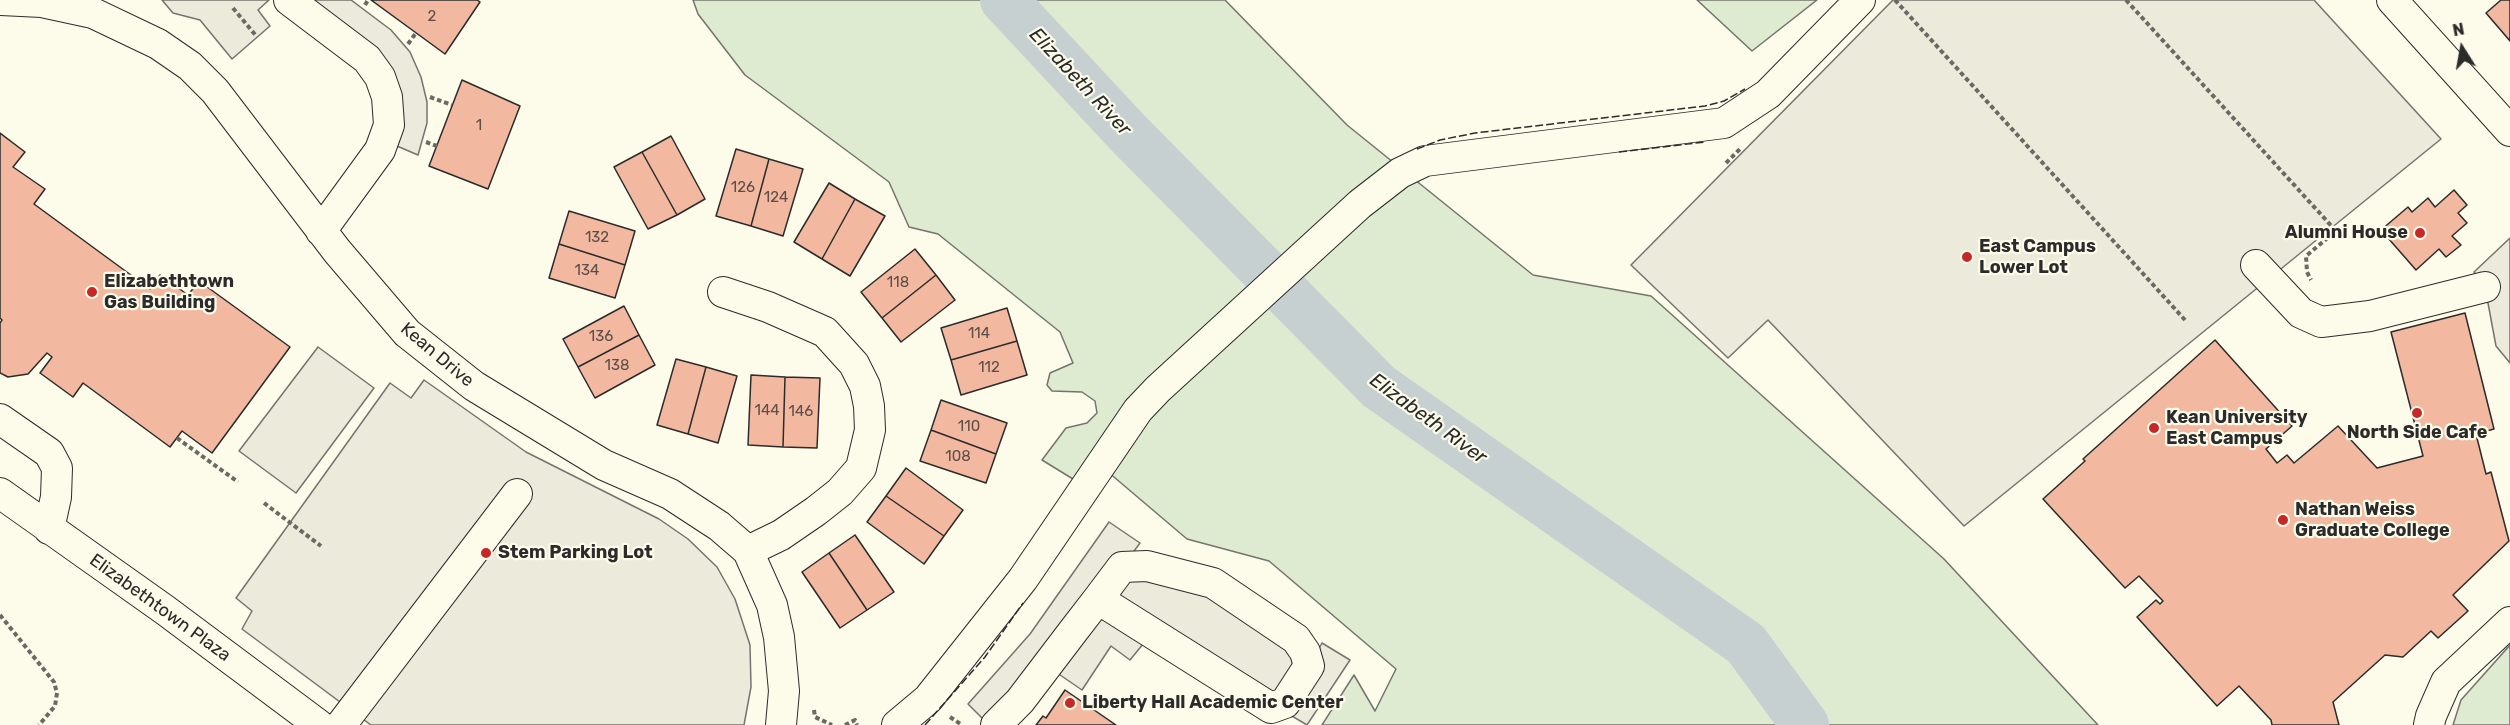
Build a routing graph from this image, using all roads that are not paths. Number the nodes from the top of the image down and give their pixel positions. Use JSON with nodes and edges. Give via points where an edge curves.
{"nodes":[{"id":1,"x":1,"y":0,"type":"edge"},
{"id":2,"x":290,"y":0,"type":"edge"},
{"id":3,"x":1860,"y":0,"type":"edge"},
{"id":4,"x":2391,"y":0,"type":"edge"},
{"id":5,"x":66,"y":3,"type":"edge"},
{"id":6,"x":2510,"y":131,"type":"edge"},
{"id":7,"x":321,"y":231,"type":"junction"},
{"id":8,"x":2256,"y":265,"type":"dead end"},
{"id":9,"x":2486,"y":287,"type":"dead end"},
{"id":10,"x":723,"y":292,"type":"dead end"},
{"id":11,"x":0,"y":419,"type":"edge"},
{"id":12,"x":0,"y":493,"type":"edge"},
{"id":13,"x":517,"y":494,"type":"dead end"},
{"id":14,"x":49,"y":529,"type":"junction"},
{"id":15,"x":748,"y":551,"type":"junction"},
{"id":16,"x":1098,"y":599,"type":"junction"},
{"id":17,"x":2510,"y":622,"type":"edge"},
{"id":18,"x":319,"y":725,"type":"edge"},
{"id":19,"x":341,"y":725,"type":"edge"},
{"id":20,"x":781,"y":725,"type":"edge"},
{"id":21,"x":897,"y":725,"type":"edge"},
{"id":22,"x":996,"y":725,"type":"edge"},
{"id":23,"x":2429,"y":725,"type":"edge"}],
"edges":[{"from":1,"to":5,"type":"street","name":"Kean Drive"},
{"from":2,"to":7,"type":"street","via":[[367,59],[380,77],[387,97],[389,125],[380,150]]},
{"from":3,"to":21,"type":"street","via":[[1768,94],[1724,123],[1425,161],[1400,173],[1360,204],[1138,410],[1023,579],[928,699]]},
{"from":4,"to":6,"type":"street"},
{"from":5,"to":7,"type":"street","name":"Kean Drive","via":[[158,44],[190,66],[215,91]]},
{"from":7,"to":15,"type":"street","name":"Kean Drive","via":[[407,333],[474,386],[603,465],[670,494],[719,526]]},
{"from":8,"to":9,"type":"street","via":[[2301,313],[2321,322],[2370,316]]},
{"from":10,"to":15,"type":"street","via":[[825,332],[854,364],[869,406],[870,430],[861,468],[816,512]]},
{"from":11,"to":14,"type":"street","via":[[49,453],[57,468]]},
{"from":12,"to":14,"type":"street","name":"Elizabethtown Plaza"},
{"from":13,"to":19,"type":"street"},
{"from":14,"to":18,"type":"street","name":"Elizabethtown Plaza"},
{"from":15,"to":20,"type":"street","name":"Kean Drive","via":[[772,605],[779,637],[784,691]]},
{"from":16,"to":16,"type":"street","via":[[1122,567],[1147,566],[1213,583],[1296,639],[1309,666],[1284,703],[1271,708]]},
{"from":16,"to":22,"type":"street","via":[[1020,701]]},
{"from":17,"to":23,"type":"street","via":[[2446,682]]}]}
